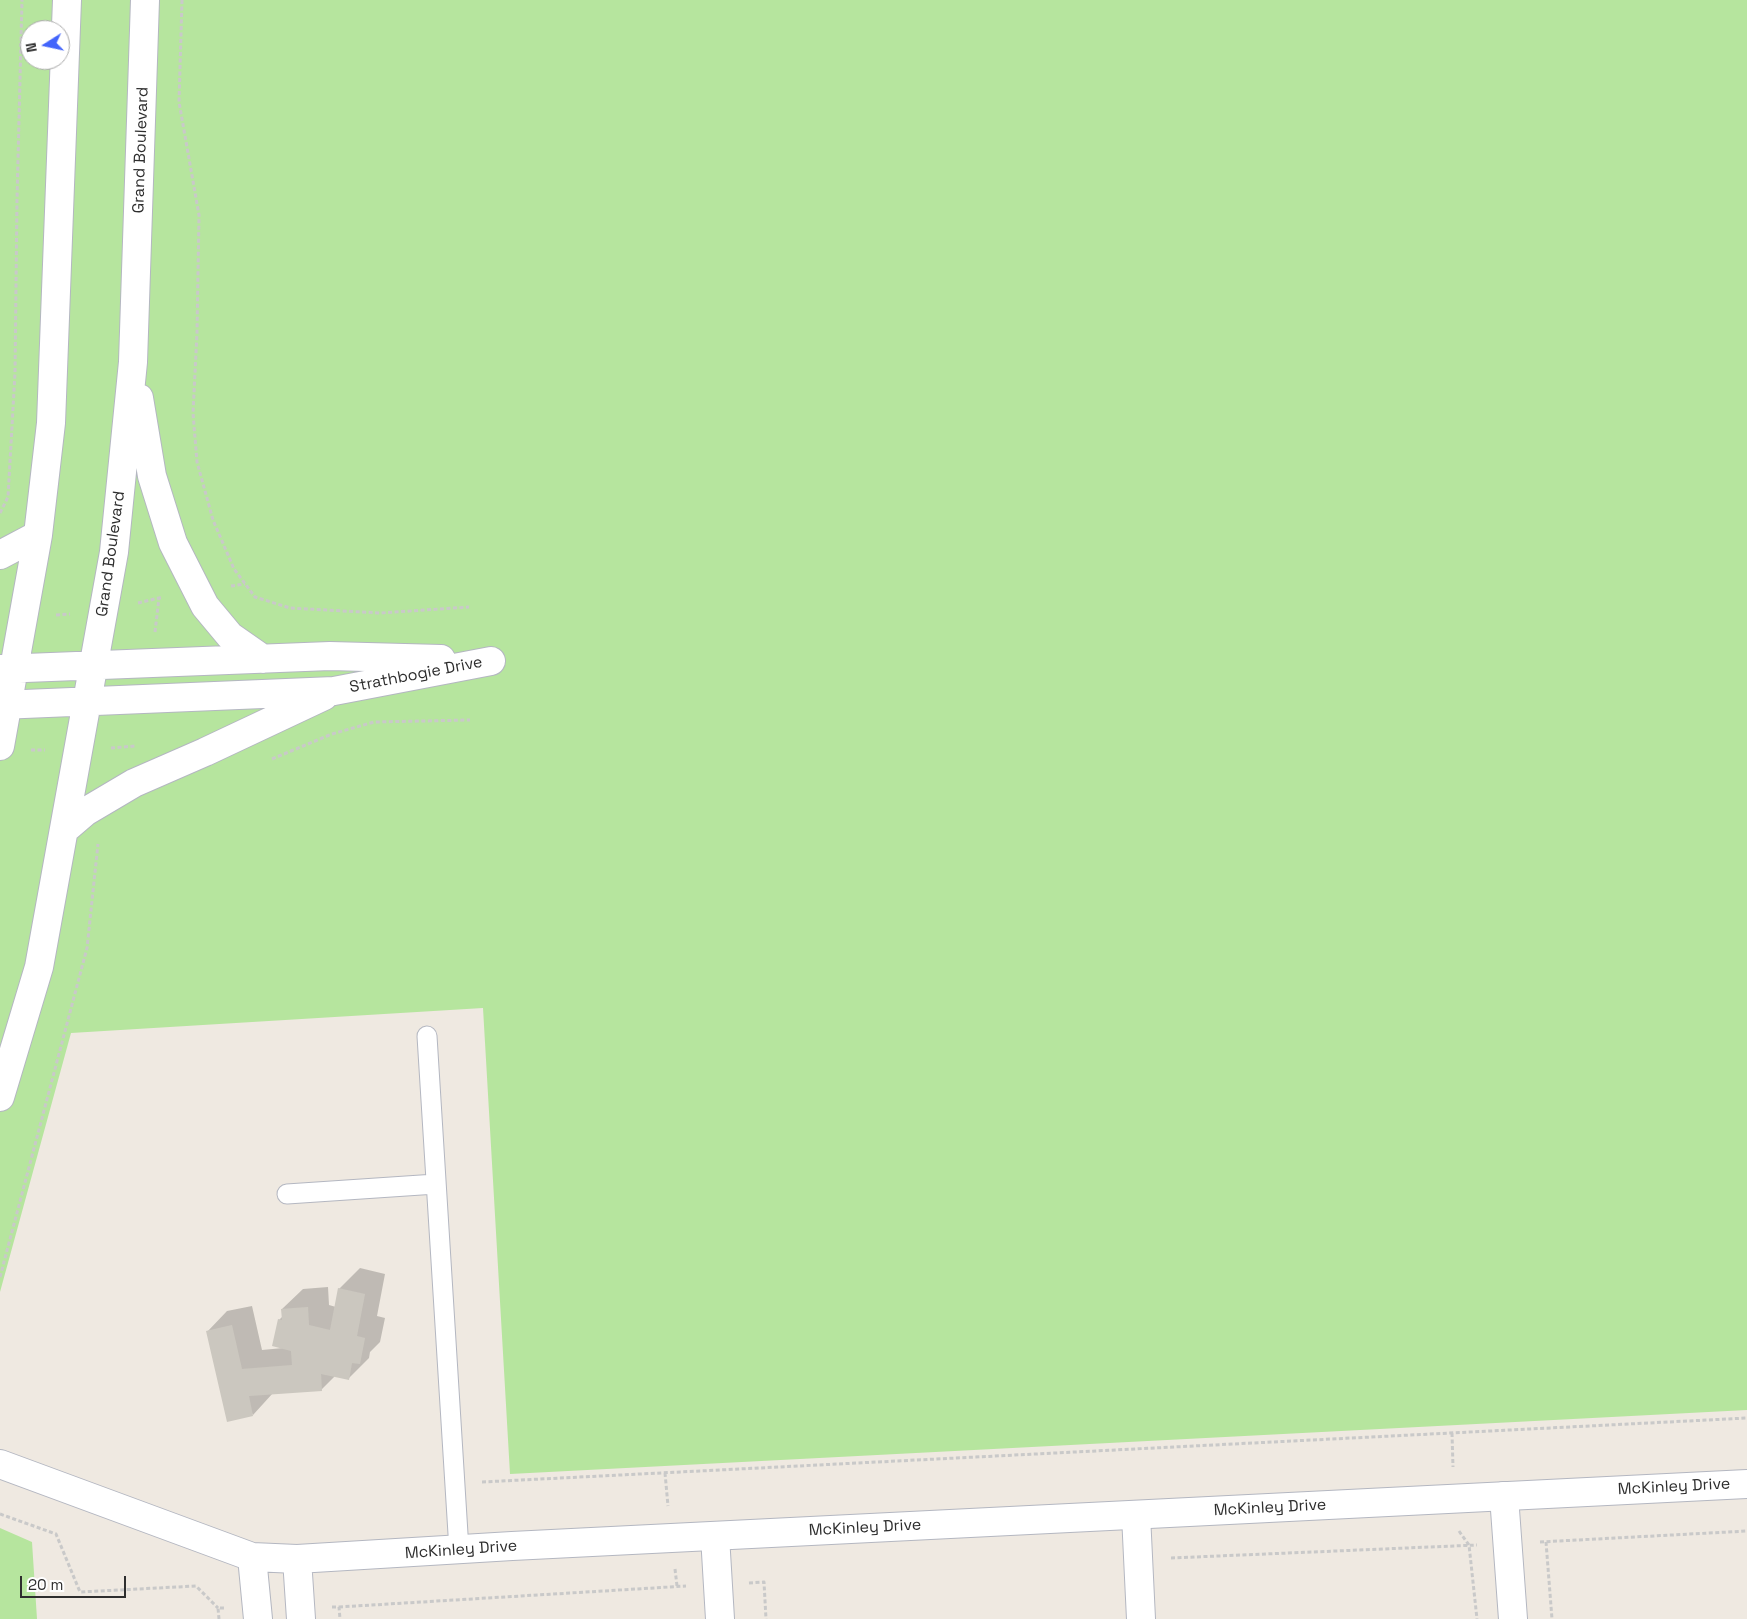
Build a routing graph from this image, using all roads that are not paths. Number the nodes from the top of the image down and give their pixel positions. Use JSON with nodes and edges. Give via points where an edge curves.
{"nodes":[{"id":1,"x":67,"y":0,"type":"edge"},
{"id":2,"x":146,"y":0,"type":"edge"},
{"id":3,"x":133,"y":362,"type":"junction"},
{"id":4,"x":38,"y":535,"type":"junction"},
{"id":5,"x":0,"y":555,"type":"edge"},
{"id":6,"x":263,"y":659,"type":"junction"},
{"id":7,"x":94,"y":665,"type":"junction"},
{"id":8,"x":7,"y":669,"type":"edge"},
{"id":9,"x":334,"y":691,"type":"junction"},
{"id":10,"x":87,"y":701,"type":"junction"},
{"id":11,"x":4,"y":704,"type":"edge"},
{"id":12,"x":0,"y":746,"type":"edge"},
{"id":13,"x":64,"y":830,"type":"junction"},
{"id":14,"x":426,"y":1036,"type":"dead end"},
{"id":15,"x":0,"y":1097,"type":"edge"},
{"id":16,"x":436,"y":1184,"type":"junction"},
{"id":17,"x":287,"y":1194,"type":"dead end"},
{"id":18,"x":0,"y":1464,"type":"edge"},
{"id":19,"x":1747,"y":1484,"type":"edge"},
{"id":20,"x":1504,"y":1496,"type":"junction"},
{"id":21,"x":1136,"y":1515,"type":"junction"},
{"id":22,"x":715,"y":1536,"type":"junction"},
{"id":23,"x":459,"y":1550,"type":"junction"},
{"id":24,"x":252,"y":1557,"type":"junction"},
{"id":25,"x":297,"y":1560,"type":"junction"},
{"id":26,"x":258,"y":1619,"type":"edge"},
{"id":27,"x":301,"y":1619,"type":"edge"},
{"id":28,"x":720,"y":1619,"type":"edge"},
{"id":29,"x":1141,"y":1619,"type":"edge"},
{"id":30,"x":1514,"y":1619,"type":"edge"}],
"edges":[{"from":1,"to":4,"type":"street","via":[[51,423]]},
{"from":2,"to":3,"type":"street","name":"Grand Boulevard"},
{"from":3,"to":6,"type":"street","via":[[152,476],[173,543],[205,606],[230,636]]},
{"from":3,"to":7,"type":"street","name":"Grand Boulevard","via":[[114,552]]},
{"from":4,"to":5,"type":"street"},
{"from":4,"to":8,"type":"street"},
{"from":6,"to":7,"type":"street","name":"Strathbogie Drive"},
{"from":6,"to":9,"type":"street","name":"Strathbogie Drive","via":[[330,656],[492,661]]},
{"from":7,"to":8,"type":"street","name":"Strathbogie Drive"},
{"from":7,"to":10,"type":"street","name":"Grand Boulevard"},
{"from":8,"to":11,"type":"street"},
{"from":9,"to":10,"type":"street","name":"Strathbogie Drive"},
{"from":9,"to":13,"type":"street","via":[[134,783],[85,812]]},
{"from":10,"to":11,"type":"street","name":"Strathbogie Drive"},
{"from":10,"to":13,"type":"street","name":"Grand Boulevard"},
{"from":11,"to":12,"type":"street"},
{"from":13,"to":15,"type":"street","name":"Grand Boulevard","via":[[39,967]]},
{"from":14,"to":16,"type":"lane"},
{"from":16,"to":17,"type":"lane"},
{"from":16,"to":23,"type":"lane"},
{"from":18,"to":24,"type":"street","name":"McKinley Drive"},
{"from":19,"to":20,"type":"street","name":"McKinley Drive"},
{"from":20,"to":21,"type":"street","name":"McKinley Drive"},
{"from":20,"to":30,"type":"street"},
{"from":21,"to":22,"type":"street","name":"McKinley Drive"},
{"from":21,"to":29,"type":"street"},
{"from":22,"to":23,"type":"street","name":"McKinley Drive"},
{"from":22,"to":28,"type":"street"},
{"from":23,"to":25,"type":"street","name":"McKinley Drive"},
{"from":24,"to":25,"type":"street","name":"McKinley Drive"},
{"from":24,"to":26,"type":"street"},
{"from":25,"to":27,"type":"street"}]}
